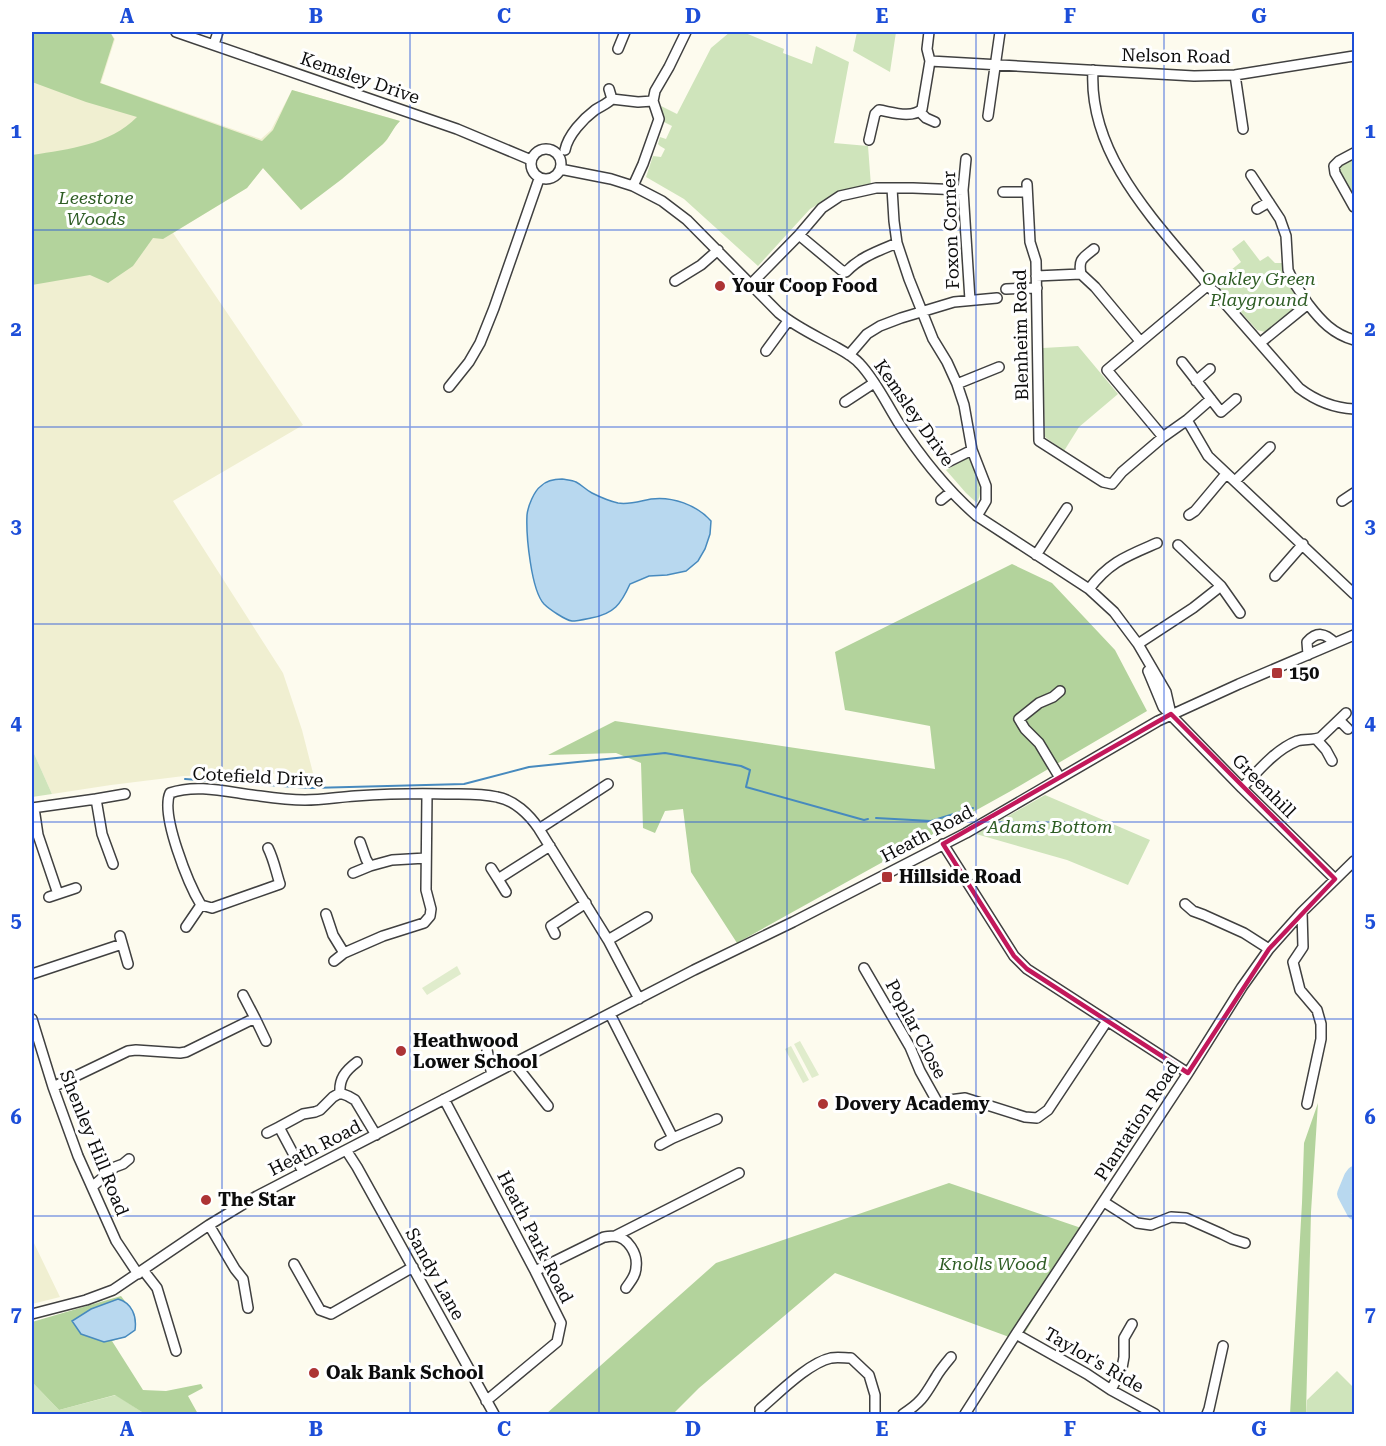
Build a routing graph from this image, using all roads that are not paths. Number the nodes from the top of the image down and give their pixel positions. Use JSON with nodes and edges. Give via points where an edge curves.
{"nodes":[{"id":1,"x":176,"y":32,"type":"edge"},
{"id":2,"x":218,"y":32,"type":"edge"},
{"id":3,"x":625,"y":32,"type":"edge"},
{"id":4,"x":686,"y":32,"type":"edge"},
{"id":5,"x":929,"y":32,"type":"edge"},
{"id":6,"x":1000,"y":32,"type":"edge"},
{"id":7,"x":214,"y":44,"type":"junction"},
{"id":8,"x":618,"y":49,"type":"dead end"},
{"id":9,"x":1354,"y":56,"type":"edge"},
{"id":10,"x":930,"y":60,"type":"junction"},
{"id":11,"x":996,"y":65,"type":"junction"},
{"id":12,"x":1093,"y":70,"type":"junction"},
{"id":13,"x":1235,"y":75,"type":"junction"},
{"id":14,"x":609,"y":89,"type":"dead end"},
{"id":15,"x":612,"y":99,"type":"junction"},
{"id":16,"x":653,"y":101,"type":"junction"},
{"id":17,"x":921,"y":112,"type":"junction"},
{"id":18,"x":988,"y":116,"type":"dead end"},
{"id":19,"x":935,"y":122,"type":"dead end"},
{"id":20,"x":1243,"y":129,"type":"dead end"},
{"id":21,"x":869,"y":140,"type":"dead end"},
{"id":22,"x":565,"y":150,"type":"dead end"},
{"id":23,"x":1354,"y":153,"type":"edge"},
{"id":24,"x":966,"y":159,"type":"dead end"},
{"id":25,"x":531,"y":160,"type":"junction"},
{"id":26,"x":560,"y":169,"type":"junction"},
{"id":27,"x":1251,"y":175,"type":"dead end"},
{"id":28,"x":539,"y":179,"type":"junction"},
{"id":29,"x":633,"y":186,"type":"junction"},
{"id":30,"x":892,"y":188,"type":"junction"},
{"id":31,"x":963,"y":190,"type":"junction"},
{"id":32,"x":1003,"y":192,"type":"dead end"},
{"id":33,"x":1269,"y":201,"type":"junction"},
{"id":34,"x":1354,"y":207,"type":"edge"},
{"id":35,"x":1257,"y":209,"type":"dead end"},
{"id":36,"x":799,"y":235,"type":"junction"},
{"id":37,"x":897,"y":243,"type":"junction"},
{"id":38,"x":1094,"y":249,"type":"dead end"},
{"id":39,"x":717,"y":250,"type":"junction"},
{"id":40,"x":1082,"y":274,"type":"junction"},
{"id":41,"x":1036,"y":276,"type":"junction"},
{"id":42,"x":675,"y":281,"type":"dead end"},
{"id":43,"x":751,"y":284,"type":"junction"},
{"id":44,"x":1207,"y":286,"type":"junction"},
{"id":45,"x":1037,"y":288,"type":"junction"},
{"id":46,"x":1006,"y":289,"type":"dead end"},
{"id":47,"x":997,"y":298,"type":"dead end"},
{"id":48,"x":970,"y":300,"type":"junction"},
{"id":49,"x":1308,"y":303,"type":"junction"},
{"id":50,"x":921,"y":311,"type":"junction"},
{"id":51,"x":788,"y":321,"type":"junction"},
{"id":52,"x":1354,"y":340,"type":"edge"},
{"id":53,"x":1140,"y":341,"type":"junction"},
{"id":54,"x":1260,"y":343,"type":"junction"},
{"id":55,"x":766,"y":351,"type":"dead end"},
{"id":56,"x":849,"y":355,"type":"junction"},
{"id":57,"x":1182,"y":362,"type":"dead end"},
{"id":58,"x":999,"y":367,"type":"dead end"},
{"id":59,"x":1210,"y":369,"type":"dead end"},
{"id":60,"x":1196,"y":381,"type":"junction"},
{"id":61,"x":874,"y":383,"type":"junction"},
{"id":62,"x":957,"y":384,"type":"junction"},
{"id":63,"x":448,"y":387,"type":"dead end"},
{"id":64,"x":1211,"y":399,"type":"junction"},
{"id":65,"x":1236,"y":399,"type":"dead end"},
{"id":66,"x":845,"y":402,"type":"dead end"},
{"id":67,"x":1354,"y":409,"type":"edge"},
{"id":68,"x":1187,"y":420,"type":"junction"},
{"id":69,"x":1163,"y":437,"type":"junction"},
{"id":70,"x":1270,"y":447,"type":"dead end"},
{"id":71,"x":972,"y":450,"type":"junction"},
{"id":72,"x":948,"y":462,"type":"dead end"},
{"id":73,"x":1226,"y":474,"type":"junction"},
{"id":74,"x":1235,"y":482,"type":"junction"},
{"id":75,"x":951,"y":492,"type":"junction"},
{"id":76,"x":1354,"y":494,"type":"edge"},
{"id":77,"x":941,"y":500,"type":"dead end"},
{"id":78,"x":1342,"y":501,"type":"dead end"},
{"id":79,"x":1067,"y":508,"type":"dead end"},
{"id":80,"x":1189,"y":515,"type":"dead end"},
{"id":81,"x":977,"y":516,"type":"junction"},
{"id":82,"x":1157,"y":543,"type":"dead end"},
{"id":83,"x":1303,"y":544,"type":"junction"},
{"id":84,"x":1178,"y":545,"type":"dead end"},
{"id":85,"x":1036,"y":555,"type":"junction"},
{"id":86,"x":1275,"y":576,"type":"dead end"},
{"id":87,"x":1221,"y":586,"type":"junction"},
{"id":88,"x":1089,"y":589,"type":"junction"},
{"id":89,"x":1354,"y":594,"type":"edge"},
{"id":90,"x":1240,"y":613,"type":"dead end"},
{"id":91,"x":1354,"y":635,"type":"edge"},
{"id":92,"x":1335,"y":643,"type":"junction"},
{"id":93,"x":1138,"y":644,"type":"junction"},
{"id":94,"x":1308,"y":655,"type":"junction"},
{"id":95,"x":1060,"y":692,"type":"dead end"},
{"id":96,"x":1012,"y":709,"type":"dead end"},
{"id":97,"x":1171,"y":714,"type":"junction"},
{"id":98,"x":1018,"y":719,"type":"junction"},
{"id":99,"x":1348,"y":729,"type":"dead end"},
{"id":100,"x":1317,"y":740,"type":"junction"},
{"id":101,"x":1332,"y":760,"type":"dead end"},
{"id":102,"x":1060,"y":778,"type":"junction"},
{"id":103,"x":608,"y":784,"type":"dead end"},
{"id":104,"x":1242,"y":788,"type":"junction"},
{"id":105,"x":124,"y":794,"type":"dead end"},
{"id":106,"x":427,"y":794,"type":"junction"},
{"id":107,"x":96,"y":799,"type":"junction"},
{"id":108,"x":33,"y":808,"type":"edge"},
{"id":109,"x":539,"y":829,"type":"junction"},
{"id":110,"x":360,"y":842,"type":"dead end"},
{"id":111,"x":943,"y":844,"type":"junction"},
{"id":112,"x":550,"y":846,"type":"junction"},
{"id":113,"x":268,"y":848,"type":"dead end"},
{"id":114,"x":426,"y":858,"type":"junction"},
{"id":115,"x":1354,"y":861,"type":"edge"},
{"id":116,"x":113,"y":864,"type":"dead end"},
{"id":117,"x":370,"y":866,"type":"junction"},
{"id":118,"x":491,"y":868,"type":"dead end"},
{"id":119,"x":353,"y":873,"type":"dead end"},
{"id":120,"x":498,"y":879,"type":"junction"},
{"id":121,"x":1335,"y":879,"type":"junction"},
{"id":122,"x":292,"y":880,"type":"dead end"},
{"id":123,"x":280,"y":884,"type":"junction"},
{"id":124,"x":76,"y":888,"type":"dead end"},
{"id":125,"x":506,"y":892,"type":"dead end"},
{"id":126,"x":586,"y":903,"type":"junction"},
{"id":127,"x":1185,"y":904,"type":"dead end"},
{"id":128,"x":201,"y":905,"type":"junction"},
{"id":129,"x":1302,"y":912,"type":"junction"},
{"id":130,"x":326,"y":914,"type":"dead end"},
{"id":131,"x":430,"y":916,"type":"junction"},
{"id":132,"x":545,"y":917,"type":"dead end"},
{"id":133,"x":647,"y":917,"type":"dead end"},
{"id":134,"x":438,"y":926,"type":"dead end"},
{"id":135,"x":186,"y":927,"type":"dead end"},
{"id":136,"x":608,"y":940,"type":"junction"},
{"id":137,"x":1269,"y":949,"type":"junction"},
{"id":138,"x":344,"y":953,"type":"junction"},
{"id":139,"x":334,"y":961,"type":"dead end"},
{"id":140,"x":128,"y":964,"type":"dead end"},
{"id":141,"x":864,"y":968,"type":"dead end"},
{"id":142,"x":32,"y":974,"type":"edge"},
{"id":143,"x":243,"y":995,"type":"dead end"},
{"id":144,"x":639,"y":999,"type":"junction"},
{"id":145,"x":610,"y":1014,"type":"junction"},
{"id":146,"x":255,"y":1018,"type":"junction"},
{"id":147,"x":32,"y":1019,"type":"edge"},
{"id":148,"x":1107,"y":1021,"type":"junction"},
{"id":149,"x":266,"y":1041,"type":"dead end"},
{"id":150,"x":486,"y":1046,"type":"dead end"},
{"id":151,"x":357,"y":1062,"type":"dead end"},
{"id":152,"x":514,"y":1063,"type":"junction"},
{"id":153,"x":1188,"y":1072,"type":"junction"},
{"id":154,"x":492,"y":1074,"type":"junction"},
{"id":155,"x":53,"y":1087,"type":"junction"},
{"id":156,"x":340,"y":1093,"type":"junction"},
{"id":157,"x":444,"y":1099,"type":"junction"},
{"id":158,"x":1307,"y":1104,"type":"dead end"},
{"id":159,"x":548,"y":1106,"type":"dead end"},
{"id":160,"x":717,"y":1119,"type":"dead end"},
{"id":161,"x":279,"y":1127,"type":"junction"},
{"id":162,"x":267,"y":1133,"type":"dead end"},
{"id":163,"x":376,"y":1135,"type":"junction"},
{"id":164,"x":674,"y":1138,"type":"junction"},
{"id":165,"x":660,"y":1145,"type":"dead end"},
{"id":166,"x":346,"y":1150,"type":"junction"},
{"id":167,"x":129,"y":1159,"type":"dead end"},
{"id":168,"x":303,"y":1172,"type":"junction"},
{"id":169,"x":740,"y":1173,"type":"dead end"},
{"id":170,"x":92,"y":1187,"type":"junction"},
{"id":171,"x":1104,"y":1202,"type":"junction"},
{"id":172,"x":209,"y":1225,"type":"junction"},
{"id":173,"x":615,"y":1236,"type":"junction"},
{"id":174,"x":1245,"y":1243,"type":"dead end"},
{"id":175,"x":294,"y":1264,"type":"dead end"},
{"id":176,"x":413,"y":1267,"type":"junction"},
{"id":177,"x":535,"y":1271,"type":"junction"},
{"id":178,"x":140,"y":1272,"type":"junction"},
{"id":179,"x":626,"y":1288,"type":"dead end"},
{"id":180,"x":248,"y":1308,"type":"dead end"},
{"id":181,"x":32,"y":1314,"type":"edge"},
{"id":182,"x":1132,"y":1324,"type":"dead end"},
{"id":183,"x":1016,"y":1334,"type":"junction"},
{"id":184,"x":1223,"y":1346,"type":"dead end"},
{"id":185,"x":176,"y":1352,"type":"dead end"},
{"id":186,"x":951,"y":1357,"type":"dead end"},
{"id":187,"x":1111,"y":1390,"type":"junction"},
{"id":188,"x":486,"y":1401,"type":"junction"},
{"id":189,"x":494,"y":1414,"type":"edge"},
{"id":190,"x":760,"y":1414,"type":"edge"},
{"id":191,"x":875,"y":1414,"type":"edge"},
{"id":192,"x":903,"y":1414,"type":"edge"},
{"id":193,"x":965,"y":1414,"type":"edge"},
{"id":194,"x":1155,"y":1414,"type":"edge"},
{"id":195,"x":1207,"y":1414,"type":"edge"}],
"edges":[{"from":1,"to":7,"type":"street","name":"Kemsley Drive"},
{"from":2,"to":7,"type":"street"},
{"from":3,"to":8,"type":"street"},
{"from":4,"to":16,"type":"street"},
{"from":5,"to":10,"type":"street"},
{"from":6,"to":11,"type":"street"},
{"from":7,"to":25,"type":"street","name":"Kemsley Drive","via":[[457,129]]},
{"from":9,"to":13,"type":"street","name":"Nelson Road"},
{"from":10,"to":11,"type":"street","name":"Nelson Road"},
{"from":10,"to":17,"type":"street"},
{"from":11,"to":12,"type":"street","name":"Nelson Road"},
{"from":11,"to":18,"type":"street"},
{"from":12,"to":13,"type":"street","name":"Nelson Road"},
{"from":12,"to":44,"type":"street","via":[[1095,108],[1119,170]]},
{"from":13,"to":20,"type":"street"},
{"from":14,"to":15,"type":"street"},
{"from":15,"to":16,"type":"street"},
{"from":15,"to":22,"type":"street","via":[[586,117]]},
{"from":16,"to":29,"type":"street","via":[[659,119]]},
{"from":17,"to":19,"type":"street"},
{"from":17,"to":21,"type":"street","via":[[913,115],[879,110]]},
{"from":23,"to":34,"type":"street","via":[[1334,166]]},
{"from":24,"to":31,"type":"street","name":"Foxon Corner"},
{"from":25,"to":26,"type":"street","via":[[538,151],[550,150],[559,158]]},
{"from":25,"to":28,"type":"street","via":[[532,171]]},
{"from":26,"to":28,"type":"street","via":[[553,178]]},
{"from":26,"to":29,"type":"street","name":"Kemsley Drive"},
{"from":27,"to":33,"type":"street"},
{"from":28,"to":63,"type":"street","via":[[480,343]]},
{"from":29,"to":39,"type":"street","name":"Kemsley Drive","via":[[687,220]]},
{"from":30,"to":31,"type":"street"},
{"from":30,"to":36,"type":"street","via":[[840,196],[822,208]]},
{"from":30,"to":37,"type":"street"},
{"from":31,"to":48,"type":"street","name":"Foxon Corner"},
{"from":32,"to":41,"type":"street","name":"Blenheim Road","via":[[1027,188]]},
{"from":33,"to":35,"type":"street"},
{"from":33,"to":49,"type":"street","via":[[1286,236],[1288,270]]},
{"from":36,"to":37,"type":"street","via":[[846,272],[865,257]]},
{"from":36,"to":43,"type":"street"},
{"from":37,"to":50,"type":"street"},
{"from":38,"to":40,"type":"street","via":[[1081,260]]},
{"from":39,"to":42,"type":"street"},
{"from":39,"to":43,"type":"street","name":"Kemsley Drive"},
{"from":40,"to":41,"type":"street"},
{"from":40,"to":53,"type":"street"},
{"from":41,"to":45,"type":"street","name":"Blenheim Road"},
{"from":43,"to":51,"type":"street","name":"Kemsley Drive"},
{"from":44,"to":53,"type":"street"},
{"from":44,"to":54,"type":"street"},
{"from":45,"to":46,"type":"street"},
{"from":45,"to":69,"type":"street","name":"Blenheim Road","via":[[1040,441],[1112,484]]},
{"from":47,"to":48,"type":"street"},
{"from":48,"to":50,"type":"street"},
{"from":49,"to":52,"type":"street","via":[[1328,327]]},
{"from":49,"to":54,"type":"street"},
{"from":50,"to":56,"type":"street","via":[[880,326],[867,334]]},
{"from":50,"to":62,"type":"street"},
{"from":51,"to":55,"type":"street"},
{"from":51,"to":56,"type":"street","name":"Kemsley Drive"},
{"from":53,"to":69,"type":"street","via":[[1107,370]]},
{"from":54,"to":67,"type":"street","via":[[1311,398]]},
{"from":56,"to":61,"type":"street","name":"Kemsley Drive"},
{"from":57,"to":60,"type":"street"},
{"from":58,"to":62,"type":"street"},
{"from":59,"to":60,"type":"street"},
{"from":60,"to":64,"type":"street"},
{"from":61,"to":66,"type":"street"},
{"from":61,"to":75,"type":"street","name":"Kemsley Drive","via":[[915,448]]},
{"from":62,"to":71,"type":"street"},
{"from":64,"to":65,"type":"street","via":[[1221,412]]},
{"from":64,"to":68,"type":"street"},
{"from":68,"to":69,"type":"street"},
{"from":68,"to":73,"type":"street","via":[[1203,449]]},
{"from":70,"to":74,"type":"street"},
{"from":71,"to":72,"type":"street"},
{"from":71,"to":81,"type":"street","via":[[986,486],[986,501]]},
{"from":73,"to":74,"type":"street"},
{"from":73,"to":80,"type":"street"},
{"from":74,"to":83,"type":"street"},
{"from":75,"to":77,"type":"street"},
{"from":75,"to":81,"type":"street","name":"Kemsley Drive"},
{"from":76,"to":78,"type":"street"},
{"from":79,"to":85,"type":"street"},
{"from":81,"to":85,"type":"street","name":"Kemsley Drive"},
{"from":82,"to":88,"type":"street","via":[[1118,560]]},
{"from":83,"to":86,"type":"street"},
{"from":83,"to":89,"type":"street"},
{"from":84,"to":87,"type":"street"},
{"from":85,"to":88,"type":"street","name":"Kemsley Drive"},
{"from":87,"to":90,"type":"street"},
{"from":87,"to":93,"type":"street"},
{"from":88,"to":93,"type":"street","name":"Kemsley Drive","via":[[1114,612]]},
{"from":91,"to":92,"type":"street","name":"Heath Road"},
{"from":92,"to":94,"type":"street","name":"Heath Road"},
{"from":92,"to":94,"type":"street","via":[[1321,634],[1307,642]]},
{"from":93,"to":97,"type":"street","name":"Kemsley Drive","via":[[1163,707]]},
{"from":94,"to":97,"type":"street","name":"Heath Road"},
{"from":95,"to":98,"type":"street"},
{"from":96,"to":98,"type":"street"},
{"from":97,"to":102,"type":"street","name":"Heath Road"},
{"from":97,"to":104,"type":"street","name":"Greenhill"},
{"from":98,"to":102,"type":"street","via":[[1039,743]]},
{"from":99,"to":100,"type":"street","via":[[1342,716]]},
{"from":100,"to":101,"type":"street"},
{"from":100,"to":104,"type":"street","via":[[1298,741],[1272,757]]},
{"from":102,"to":111,"type":"street","name":"Heath Road"},
{"from":103,"to":109,"type":"street"},
{"from":104,"to":121,"type":"street","name":"Greenhill"},
{"from":105,"to":107,"type":"street"},
{"from":106,"to":109,"type":"street","name":"Cotefield Drive","via":[[499,797],[531,817]]},
{"from":106,"to":114,"type":"street"},
{"from":106,"to":128,"type":"street","name":"Cotefield Drive","via":[[306,800],[178,790],[167,799],[170,825]]},
{"from":107,"to":108,"type":"street"},
{"from":107,"to":116,"type":"street","via":[[102,834]]},
{"from":108,"to":124,"type":"street","via":[[53,896]]},
{"from":109,"to":112,"type":"street","name":"Cotefield Drive"},
{"from":110,"to":117,"type":"street"},
{"from":111,"to":144,"type":"street","name":"Heath Road"},
{"from":111,"to":148,"type":"street","via":[[1014,956],[1027,969]]},
{"from":112,"to":120,"type":"street"},
{"from":112,"to":126,"type":"street","name":"Cotefield Drive"},
{"from":113,"to":123,"type":"street"},
{"from":114,"to":117,"type":"street"},
{"from":114,"to":131,"type":"street"},
{"from":115,"to":121,"type":"street","name":"Plantation Road"},
{"from":117,"to":119,"type":"street"},
{"from":118,"to":120,"type":"street"},
{"from":120,"to":125,"type":"street"},
{"from":121,"to":129,"type":"street","name":"Plantation Road"},
{"from":122,"to":123,"type":"street"},
{"from":123,"to":128,"type":"street","via":[[212,908]]},
{"from":126,"to":132,"type":"street","via":[[553,930]]},
{"from":126,"to":136,"type":"street","name":"Cotefield Drive"},
{"from":127,"to":137,"type":"street","via":[[1193,912],[1244,933]]},
{"from":128,"to":135,"type":"street"},
{"from":129,"to":137,"type":"street","name":"Plantation Road"},
{"from":129,"to":158,"type":"street","via":[[1303,947],[1293,962],[1300,990],[1317,1010],[1321,1024]]},
{"from":130,"to":138,"type":"street"},
{"from":131,"to":134,"type":"street"},
{"from":131,"to":138,"type":"street","via":[[424,923]]},
{"from":133,"to":136,"type":"street"},
{"from":136,"to":144,"type":"street","name":"Cotefield Drive"},
{"from":137,"to":153,"type":"street","name":"Plantation Road"},
{"from":138,"to":139,"type":"street"},
{"from":140,"to":142,"type":"street","via":[[121,940]]},
{"from":141,"to":148,"type":"street","name":"Poplar Close","via":[[910,1047],[937,1107],[965,1098],[1037,1118],[1048,1110]]},
{"from":143,"to":146,"type":"street"},
{"from":144,"to":145,"type":"street","name":"Heath Road"},
{"from":145,"to":152,"type":"street","name":"Heath Road"},
{"from":145,"to":164,"type":"street"},
{"from":146,"to":149,"type":"street"},
{"from":146,"to":155,"type":"street","via":[[186,1052],[128,1051]]},
{"from":147,"to":155,"type":"street","name":"Shenley Hill Road"},
{"from":148,"to":153,"type":"street"},
{"from":150,"to":154,"type":"street"},
{"from":151,"to":156,"type":"street","via":[[344,1074]]},
{"from":152,"to":154,"type":"street","name":"Heath Road"},
{"from":152,"to":159,"type":"street"},
{"from":153,"to":171,"type":"street","name":"Plantation Road"},
{"from":154,"to":157,"type":"street","name":"Heath Road"},
{"from":155,"to":170,"type":"street","name":"Shenley Hill Road"},
{"from":156,"to":161,"type":"street","via":[[320,1110]]},
{"from":156,"to":163,"type":"street","via":[[355,1101]]},
{"from":157,"to":163,"type":"street","name":"Heath Road"},
{"from":157,"to":177,"type":"street","name":"Heath Park Road"},
{"from":160,"to":164,"type":"street"},
{"from":161,"to":162,"type":"street"},
{"from":161,"to":168,"type":"street"},
{"from":163,"to":166,"type":"street","name":"Heath Road"},
{"from":164,"to":165,"type":"street"},
{"from":166,"to":168,"type":"street","name":"Heath Road"},
{"from":166,"to":176,"type":"street","name":"Sandy Lane"},
{"from":167,"to":170,"type":"street"},
{"from":168,"to":172,"type":"street","name":"Heath Road"},
{"from":169,"to":173,"type":"street"},
{"from":170,"to":178,"type":"street","name":"Shenley Hill Road","via":[[116,1241]]},
{"from":171,"to":174,"type":"street","via":[[1137,1223],[1151,1225],[1171,1217],[1186,1218]]},
{"from":171,"to":183,"type":"street","name":"Plantation Road"},
{"from":172,"to":178,"type":"street","name":"Heath Road"},
{"from":172,"to":180,"type":"street","via":[[243,1279]]},
{"from":173,"to":177,"type":"street","via":[[604,1237]]},
{"from":173,"to":179,"type":"street","via":[[628,1242],[635,1255],[636,1268]]},
{"from":175,"to":176,"type":"street","via":[[320,1310],[331,1314]]},
{"from":176,"to":188,"type":"street","name":"Sandy Lane"},
{"from":177,"to":188,"type":"street","name":"Heath Park Road","via":[[561,1323],[557,1342]]},
{"from":178,"to":181,"type":"street","name":"Heath Road","via":[[113,1290]]},
{"from":178,"to":185,"type":"street","name":"Shenley Hill Road","via":[[157,1288]]},
{"from":182,"to":187,"type":"street","via":[[1124,1338],[1122,1368]]},
{"from":183,"to":187,"type":"street","name":"Taylor's Ride"},
{"from":183,"to":193,"type":"street","name":"Plantation Road"},
{"from":184,"to":195,"type":"street"},
{"from":186,"to":192,"type":"street","via":[[925,1397]]},
{"from":187,"to":194,"type":"street","name":"Taylor's Ride"},
{"from":188,"to":189,"type":"street","name":"Sandy Lane"},
{"from":190,"to":191,"type":"street","via":[[760,1409],[799,1376],[832,1358],[851,1358],[869,1375],[876,1395]]}]}
